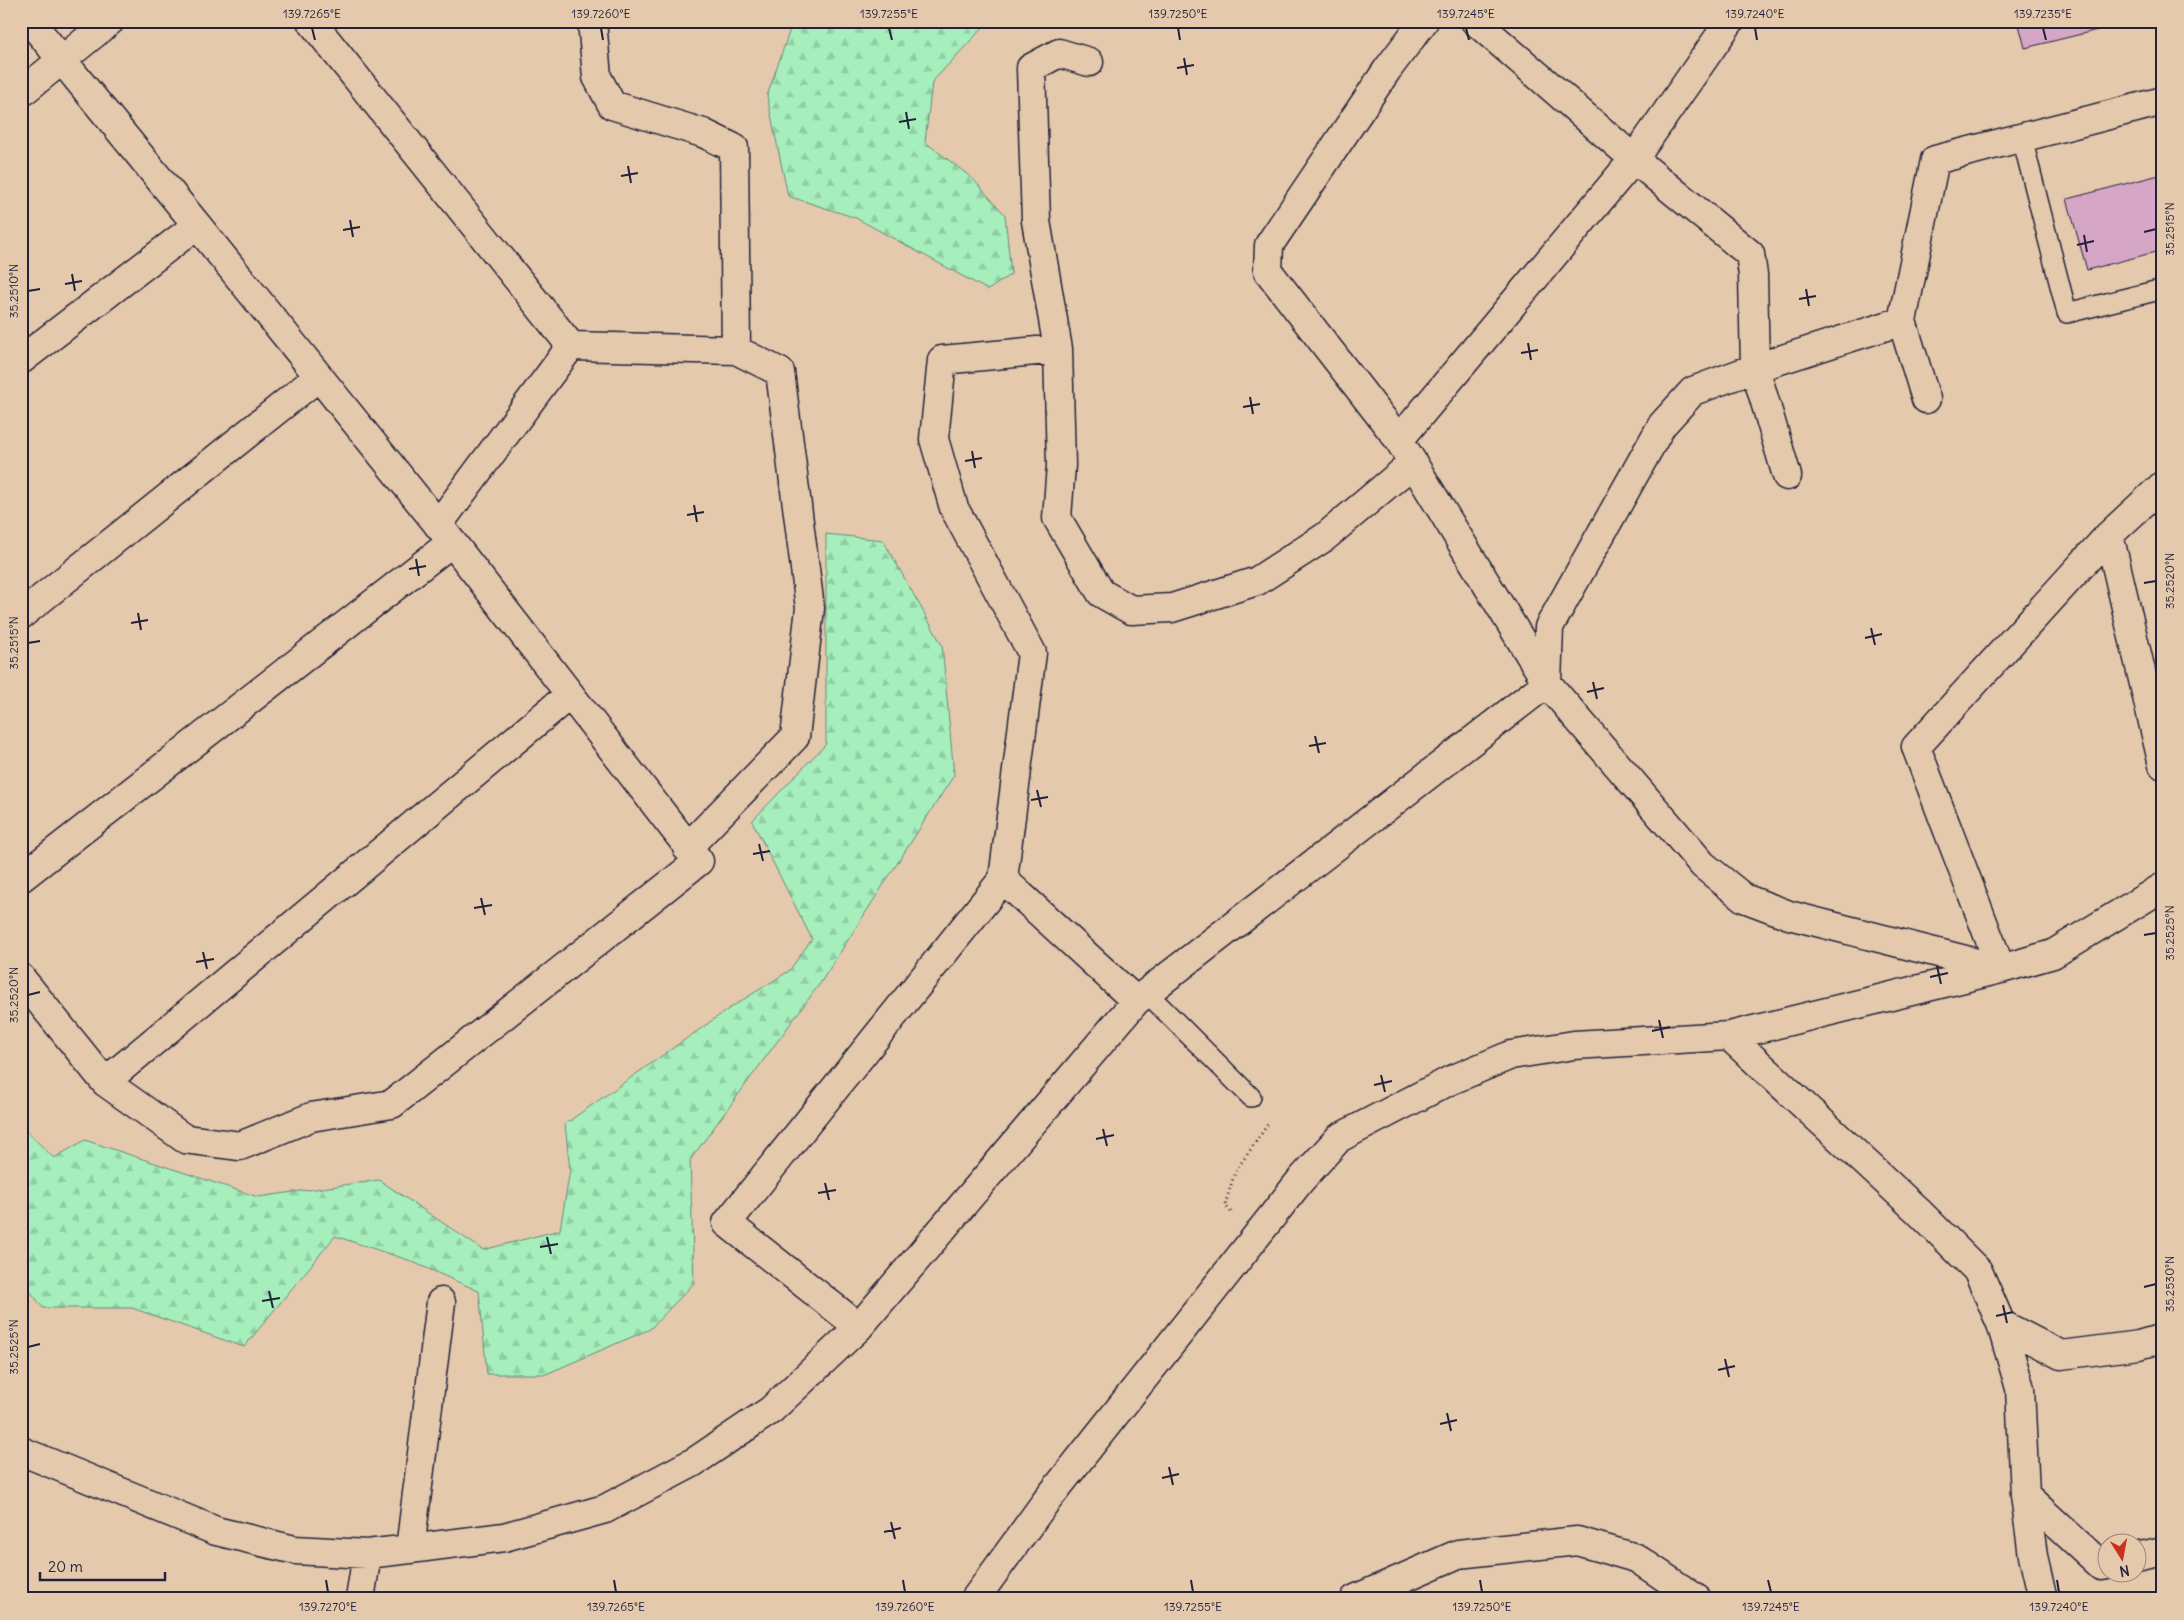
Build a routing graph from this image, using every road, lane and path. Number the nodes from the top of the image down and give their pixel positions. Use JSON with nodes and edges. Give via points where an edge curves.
{"nodes":[{"id":1,"x":30,"y":21,"type":"edge"},
{"id":2,"x":110,"y":21,"type":"edge"},
{"id":3,"x":311,"y":21,"type":"edge"},
{"id":4,"x":592,"y":21,"type":"edge"},
{"id":5,"x":1424,"y":21,"type":"edge"},
{"id":6,"x":1475,"y":21,"type":"edge"},
{"id":7,"x":1730,"y":21,"type":"edge"},
{"id":8,"x":62,"y":60,"type":"junction"},
{"id":9,"x":1089,"y":62,"type":"dead end"},
{"id":10,"x":21,"y":93,"type":"edge"},
{"id":11,"x":2163,"y":101,"type":"edge"},
{"id":12,"x":2022,"y":138,"type":"junction"},
{"id":13,"x":1634,"y":159,"type":"junction"},
{"id":14,"x":197,"y":225,"type":"junction"},
{"id":15,"x":2163,"y":289,"type":"edge"},
{"id":16,"x":1902,"y":321,"type":"junction"},
{"id":17,"x":571,"y":346,"type":"junction"},
{"id":18,"x":1058,"y":349,"type":"junction"},
{"id":19,"x":736,"y":350,"type":"junction"},
{"id":20,"x":21,"y":360,"type":"edge"},
{"id":21,"x":1755,"y":368,"type":"junction"},
{"id":22,"x":318,"y":377,"type":"junction"},
{"id":23,"x":1926,"y":399,"type":"dead end"},
{"id":24,"x":1399,"y":440,"type":"junction"},
{"id":25,"x":1412,"y":463,"type":"junction"},
{"id":26,"x":1787,"y":476,"type":"dead end"},
{"id":27,"x":2163,"y":485,"type":"edge"},
{"id":28,"x":445,"y":534,"type":"junction"},
{"id":29,"x":2109,"y":536,"type":"junction"},
{"id":30,"x":21,"y":615,"type":"edge"},
{"id":31,"x":1548,"y":682,"type":"junction"},
{"id":32,"x":569,"y":695,"type":"junction"},
{"id":33,"x":2163,"y":765,"type":"edge"},
{"id":34,"x":688,"y":848,"type":"junction"},
{"id":35,"x":21,"y":878,"type":"edge"},
{"id":36,"x":1004,"y":879,"type":"junction"},
{"id":37,"x":2163,"y":887,"type":"edge"},
{"id":38,"x":2001,"y":969,"type":"junction"},
{"id":39,"x":21,"y":978,"type":"edge"},
{"id":40,"x":1142,"y":997,"type":"junction"},
{"id":41,"x":1729,"y":1036,"type":"junction"},
{"id":42,"x":105,"y":1082,"type":"junction"},
{"id":43,"x":1251,"y":1098,"type":"joint"},
{"id":44,"x":1256,"y":1237,"type":"junction"},
{"id":45,"x":441,"y":1302,"type":"dead end"},
{"id":46,"x":2001,"y":1324,"type":"junction"},
{"id":47,"x":859,"y":1327,"type":"junction"},
{"id":48,"x":2163,"y":1338,"type":"edge"},
{"id":49,"x":21,"y":1451,"type":"edge"},
{"id":50,"x":2024,"y":1495,"type":"junction"},
{"id":51,"x":410,"y":1550,"type":"junction"},
{"id":52,"x":2163,"y":1551,"type":"edge"},
{"id":53,"x":367,"y":1554,"type":"junction"},
{"id":54,"x":2146,"y":1555,"type":"edge"},
{"id":55,"x":2096,"y":1561,"type":"edge"},
{"id":56,"x":360,"y":1599,"type":"edge"},
{"id":57,"x":975,"y":1599,"type":"edge"},
{"id":58,"x":1355,"y":1599,"type":"edge"},
{"id":59,"x":1697,"y":1599,"type":"edge"},
{"id":60,"x":2044,"y":1599,"type":"edge"}],
"edges":[{"from":1,"to":8,"type":"street"},
{"from":2,"to":8,"type":"street"},
{"from":3,"to":17,"type":"street"},
{"from":4,"to":19,"type":"street","via":[[597,77],[612,105],[703,133],[734,148]]},
{"from":5,"to":24,"type":"street","via":[[1268,245],[1268,271]]},
{"from":6,"to":13,"type":"street"},
{"from":7,"to":13,"type":"street"},
{"from":8,"to":10,"type":"street"},
{"from":8,"to":14,"type":"street"},
{"from":9,"to":18,"type":"street","via":[[1059,53],[1030,68],[1036,221]]},
{"from":11,"to":12,"type":"street"},
{"from":12,"to":15,"type":"lane","via":[[2067,314]]},
{"from":12,"to":16,"type":"street","via":[[1935,160]]},
{"from":13,"to":21,"type":"street","via":[[1750,254]]},
{"from":13,"to":24,"type":"street"},
{"from":14,"to":20,"type":"street"},
{"from":14,"to":22,"type":"street"},
{"from":16,"to":21,"type":"street"},
{"from":16,"to":23,"type":"street"},
{"from":17,"to":19,"type":"street"},
{"from":17,"to":28,"type":"street"},
{"from":18,"to":25,"type":"street","via":[[1061,465],[1057,518],[1101,593],[1131,610],[1172,608],[1257,581],[1325,537]]},
{"from":18,"to":36,"type":"street","via":[[942,360],[934,440],[954,508],[1032,652]]},
{"from":19,"to":34,"type":"street","via":[[780,372],[810,608],[795,737]]},
{"from":21,"to":26,"type":"street"},
{"from":21,"to":31,"type":"street","via":[[1693,391],[1662,425],[1549,627]]},
{"from":22,"to":28,"type":"street"},
{"from":22,"to":30,"type":"street"},
{"from":24,"to":25,"type":"street"},
{"from":25,"to":31,"type":"street"},
{"from":27,"to":29,"type":"street"},
{"from":28,"to":32,"type":"street"},
{"from":28,"to":35,"type":"street"},
{"from":29,"to":33,"type":"street"},
{"from":29,"to":38,"type":"street","via":[[1916,748]]},
{"from":31,"to":38,"type":"street","via":[[1704,865],[1744,898],[1789,915]]},
{"from":31,"to":40,"type":"street"},
{"from":32,"to":34,"type":"street"},
{"from":32,"to":42,"type":"street"},
{"from":34,"to":42,"type":"street","via":[[699,861],[392,1104],[311,1117],[240,1146],[186,1139]]},
{"from":36,"to":40,"type":"street"},
{"from":36,"to":47,"type":"street","via":[[727,1223]]},
{"from":37,"to":38,"type":"street","via":[[2053,954]]},
{"from":38,"to":41,"type":"street"},
{"from":39,"to":42,"type":"street"},
{"from":40,"to":43,"type":"lane"},
{"from":40,"to":47,"type":"street"},
{"from":41,"to":44,"type":"street","via":[[1565,1046],[1511,1055],[1458,1077],[1339,1138]]},
{"from":41,"to":46,"type":"street","via":[[1978,1271]]},
{"from":43,"to":44,"type":"path","via":[[1272,1119],[1235,1172],[1225,1205]]},
{"from":44,"to":57,"type":"street","via":[[1044,1504]]},
{"from":45,"to":51,"type":"street"},
{"from":46,"to":48,"type":"street","via":[[2061,1355],[2139,1345]]},
{"from":46,"to":50,"type":"street","via":[[2020,1388]]},
{"from":47,"to":51,"type":"street","via":[[772,1410],[694,1462],[606,1509],[504,1537]]},
{"from":49,"to":53,"type":"street","via":[[216,1531],[295,1550]]},
{"from":50,"to":55,"type":"street"},
{"from":50,"to":60,"type":"street","via":[[2033,1556]]},
{"from":51,"to":53,"type":"street"},
{"from":52,"to":54,"type":"street"},
{"from":53,"to":56,"type":"street"},
{"from":58,"to":59,"type":"street","via":[[1458,1554],[1578,1540],[1636,1558]]}]}
